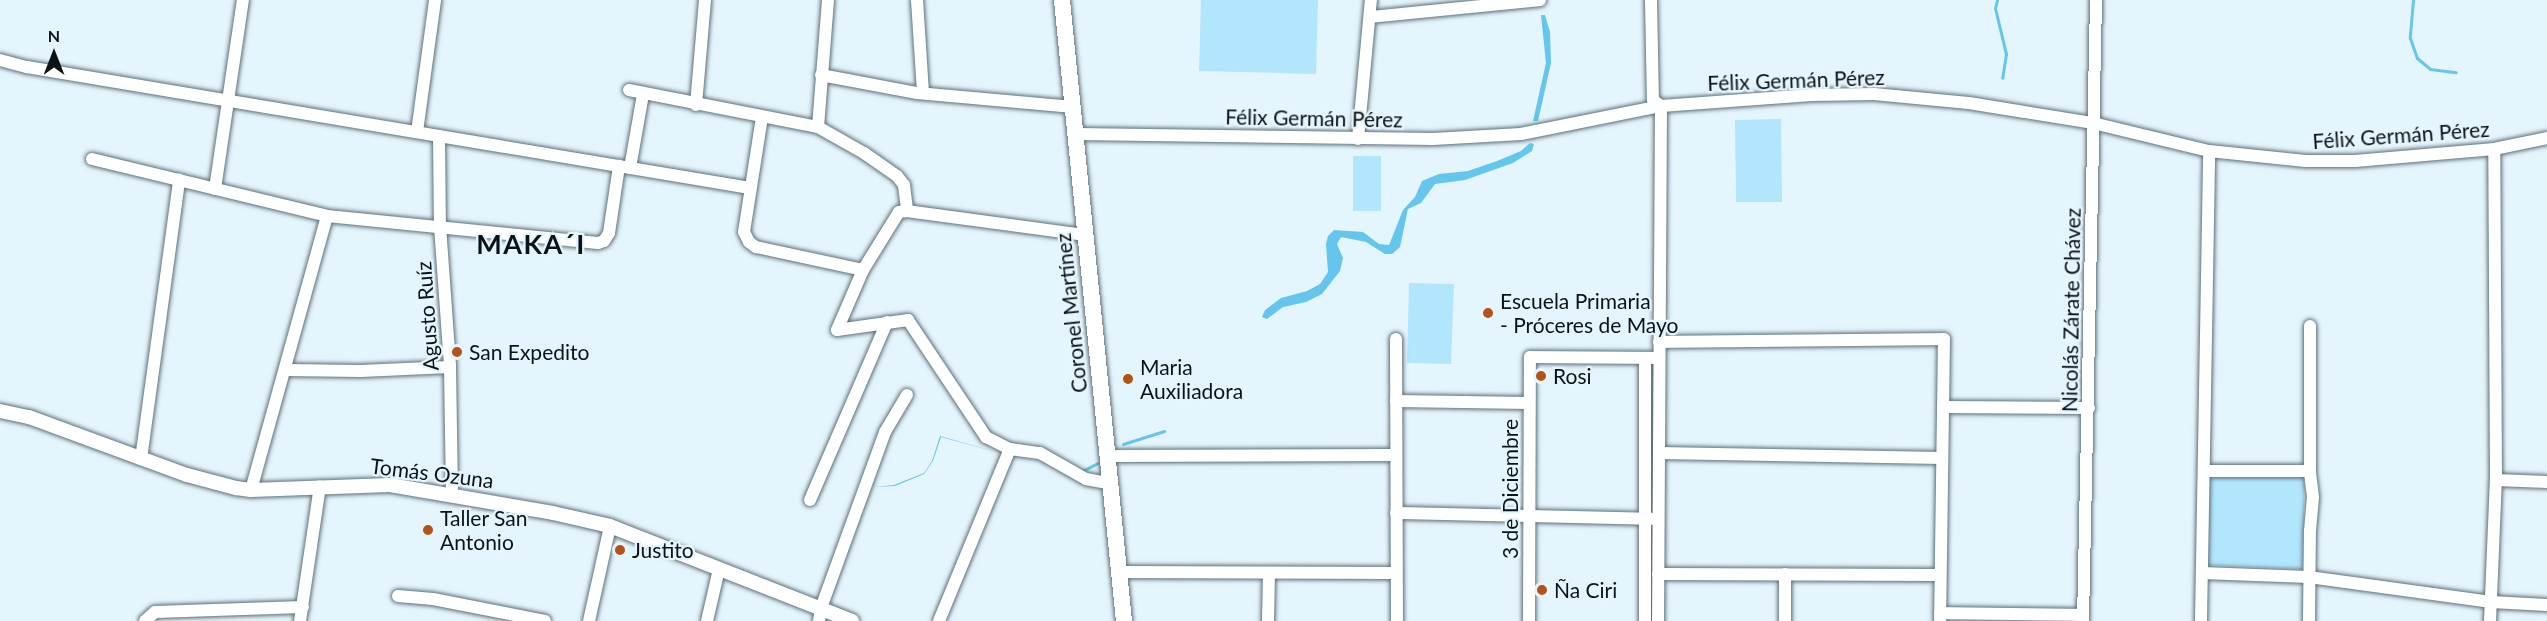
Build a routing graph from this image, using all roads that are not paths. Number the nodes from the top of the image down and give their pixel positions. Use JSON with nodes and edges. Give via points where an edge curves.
{"nodes":[{"id":1,"x":243,"y":0,"type":"edge"},
{"id":2,"x":435,"y":0,"type":"edge"},
{"id":3,"x":705,"y":0,"type":"edge"},
{"id":4,"x":828,"y":0,"type":"edge"},
{"id":5,"x":917,"y":0,"type":"edge"},
{"id":6,"x":1062,"y":0,"type":"edge"},
{"id":7,"x":1371,"y":0,"type":"edge"},
{"id":8,"x":1540,"y":0,"type":"edge"},
{"id":9,"x":1652,"y":0,"type":"edge"},
{"id":10,"x":2096,"y":0,"type":"edge"},
{"id":11,"x":1370,"y":17,"type":"junction"},
{"id":12,"x":0,"y":60,"type":"edge"},
{"id":13,"x":821,"y":75,"type":"junction"},
{"id":14,"x":629,"y":90,"type":"dead end"},
{"id":15,"x":923,"y":93,"type":"junction"},
{"id":16,"x":643,"y":94,"type":"junction"},
{"id":17,"x":228,"y":101,"type":"junction"},
{"id":18,"x":696,"y":105,"type":"junction"},
{"id":19,"x":1661,"y":106,"type":"junction"},
{"id":20,"x":1073,"y":107,"type":"junction"},
{"id":21,"x":762,"y":117,"type":"junction"},
{"id":22,"x":2093,"y":123,"type":"junction"},
{"id":23,"x":818,"y":127,"type":"junction"},
{"id":24,"x":417,"y":132,"type":"junction"},
{"id":25,"x":1077,"y":134,"type":"junction"},
{"id":26,"x":439,"y":136,"type":"junction"},
{"id":27,"x":2547,"y":138,"type":"edge"},
{"id":28,"x":1358,"y":139,"type":"junction"},
{"id":29,"x":2494,"y":149,"type":"junction"},
{"id":30,"x":2209,"y":151,"type":"junction"},
{"id":31,"x":92,"y":159,"type":"dead end"},
{"id":32,"x":624,"y":167,"type":"junction"},
{"id":33,"x":179,"y":180,"type":"junction"},
{"id":34,"x":750,"y":188,"type":"junction"},
{"id":35,"x":215,"y":189,"type":"junction"},
{"id":36,"x":907,"y":211,"type":"junction"},
{"id":37,"x":327,"y":216,"type":"junction"},
{"id":38,"x":440,"y":226,"type":"junction"},
{"id":39,"x":1085,"y":235,"type":"junction"},
{"id":40,"x":863,"y":270,"type":"junction"},
{"id":41,"x":887,"y":322,"type":"junction"},
{"id":42,"x":2310,"y":326,"type":"dead end"},
{"id":43,"x":1396,"y":339,"type":"dead end"},
{"id":44,"x":1659,"y":342,"type":"junction"},
{"id":45,"x":1644,"y":358,"type":"junction"},
{"id":46,"x":1659,"y":358,"type":"junction"},
{"id":47,"x":450,"y":367,"type":"junction"},
{"id":48,"x":285,"y":370,"type":"junction"},
{"id":49,"x":907,"y":395,"type":"dead end"},
{"id":50,"x":1396,"y":401,"type":"junction"},
{"id":51,"x":1529,"y":403,"type":"junction"},
{"id":52,"x":1943,"y":407,"type":"junction"},
{"id":53,"x":2089,"y":408,"type":"junction"},
{"id":54,"x":0,"y":411,"type":"edge"},
{"id":55,"x":1010,"y":449,"type":"junction"},
{"id":56,"x":1659,"y":453,"type":"junction"},
{"id":57,"x":1109,"y":456,"type":"junction"},
{"id":58,"x":1396,"y":456,"type":"junction"},
{"id":59,"x":1942,"y":458,"type":"junction"},
{"id":60,"x":141,"y":459,"type":"junction"},
{"id":61,"x":2204,"y":471,"type":"junction"},
{"id":62,"x":2310,"y":471,"type":"junction"},
{"id":63,"x":2496,"y":480,"type":"junction"},
{"id":64,"x":2547,"y":482,"type":"edge"},
{"id":65,"x":1112,"y":484,"type":"junction"},
{"id":66,"x":320,"y":486,"type":"junction"},
{"id":67,"x":251,"y":490,"type":"junction"},
{"id":68,"x":452,"y":494,"type":"junction"},
{"id":69,"x":810,"y":500,"type":"dead end"},
{"id":70,"x":1396,"y":513,"type":"junction"},
{"id":71,"x":1529,"y":516,"type":"junction"},
{"id":72,"x":1645,"y":519,"type":"junction"},
{"id":73,"x":1659,"y":519,"type":"junction"},
{"id":74,"x":610,"y":526,"type":"junction"},
{"id":75,"x":719,"y":569,"type":"junction"},
{"id":76,"x":1120,"y":572,"type":"junction"},
{"id":77,"x":1269,"y":573,"type":"junction"},
{"id":78,"x":1396,"y":573,"type":"junction"},
{"id":79,"x":2202,"y":573,"type":"junction"},
{"id":80,"x":1658,"y":574,"type":"junction"},
{"id":81,"x":1785,"y":574,"type":"junction"},
{"id":82,"x":1940,"y":575,"type":"junction"},
{"id":83,"x":2309,"y":577,"type":"junction"},
{"id":84,"x":398,"y":596,"type":"dead end"},
{"id":85,"x":2491,"y":602,"type":"junction"},
{"id":86,"x":2547,"y":605,"type":"edge"},
{"id":87,"x":303,"y":607,"type":"junction"},
{"id":88,"x":820,"y":614,"type":"edge"},
{"id":89,"x":1940,"y":617,"type":"edge"},
{"id":90,"x":2083,"y":618,"type":"edge"},
{"id":91,"x":146,"y":621,"type":"edge"},
{"id":92,"x":300,"y":621,"type":"edge"},
{"id":93,"x":545,"y":621,"type":"edge"},
{"id":94,"x":590,"y":621,"type":"edge"},
{"id":95,"x":707,"y":621,"type":"edge"},
{"id":96,"x":852,"y":621,"type":"edge"},
{"id":97,"x":939,"y":621,"type":"edge"},
{"id":98,"x":1124,"y":621,"type":"edge"},
{"id":99,"x":1268,"y":621,"type":"edge"},
{"id":100,"x":1396,"y":621,"type":"edge"},
{"id":101,"x":1529,"y":621,"type":"edge"},
{"id":102,"x":1645,"y":621,"type":"edge"},
{"id":103,"x":1658,"y":621,"type":"edge"},
{"id":104,"x":1785,"y":621,"type":"edge"},
{"id":105,"x":2201,"y":621,"type":"edge"},
{"id":106,"x":2309,"y":621,"type":"edge"},
{"id":107,"x":2490,"y":621,"type":"edge"}],
"edges":[{"from":1,"to":17,"type":"street"},
{"from":2,"to":24,"type":"street"},
{"from":3,"to":18,"type":"street"},
{"from":4,"to":13,"type":"street"},
{"from":5,"to":15,"type":"street"},
{"from":6,"to":20,"type":"main road","name":"Coronel Martínez"},
{"from":7,"to":11,"type":"street"},
{"from":8,"to":11,"type":"street"},
{"from":9,"to":19,"type":"street","via":[[1653,100]]},
{"from":10,"to":22,"type":"street","name":"Nicolás Zárate Chávez"},
{"from":11,"to":28,"type":"street"},
{"from":12,"to":17,"type":"street"},
{"from":13,"to":15,"type":"street"},
{"from":13,"to":23,"type":"street"},
{"from":14,"to":16,"type":"street"},
{"from":15,"to":20,"type":"street"},
{"from":16,"to":18,"type":"street"},
{"from":16,"to":32,"type":"street"},
{"from":17,"to":24,"type":"street"},
{"from":17,"to":35,"type":"street"},
{"from":18,"to":21,"type":"street"},
{"from":19,"to":22,"type":"street","name":"Félix Germán Pérez","via":[[1874,94],[1970,103]]},
{"from":19,"to":28,"type":"street","name":"Félix Germán Pérez","via":[[1521,134]]},
{"from":19,"to":44,"type":"street"},
{"from":20,"to":25,"type":"main road","name":"Coronel Martínez"},
{"from":21,"to":23,"type":"street"},
{"from":21,"to":34,"type":"street"},
{"from":22,"to":30,"type":"street","name":"Félix Germán Pérez"},
{"from":22,"to":53,"type":"street","name":"Nicolás Zárate Chávez"},
{"from":23,"to":36,"type":"street","via":[[897,176],[904,185]]},
{"from":24,"to":26,"type":"street"},
{"from":25,"to":28,"type":"street","name":"Félix Germán Pérez"},
{"from":25,"to":39,"type":"main road","name":"Coronel Martínez"},
{"from":26,"to":32,"type":"street"},
{"from":26,"to":38,"type":"street","name":"Agusto Ruíz"},
{"from":27,"to":29,"type":"street","name":"Félix Germán Pérez"},
{"from":29,"to":30,"type":"street","name":"Félix Germán Pérez","via":[[2355,161]]},
{"from":29,"to":63,"type":"street"},
{"from":30,"to":61,"type":"street"},
{"from":31,"to":33,"type":"street"},
{"from":32,"to":34,"type":"street"},
{"from":32,"to":38,"type":"street","via":[[609,233],[602,243]]},
{"from":33,"to":35,"type":"street"},
{"from":33,"to":60,"type":"street"},
{"from":34,"to":40,"type":"street","via":[[744,231],[749,242],[756,247]]},
{"from":35,"to":37,"type":"street"},
{"from":36,"to":39,"type":"street"},
{"from":36,"to":40,"type":"street","via":[[899,212]]},
{"from":37,"to":38,"type":"street"},
{"from":37,"to":48,"type":"street"},
{"from":38,"to":47,"type":"street","name":"Agusto Ruíz"},
{"from":39,"to":57,"type":"main road","name":"Coronel Martínez"},
{"from":40,"to":41,"type":"street","via":[[837,330]]},
{"from":41,"to":55,"type":"street","via":[[904,319],[912,323],[986,437]]},
{"from":41,"to":69,"type":"street"},
{"from":42,"to":62,"type":"street"},
{"from":43,"to":50,"type":"street"},
{"from":44,"to":46,"type":"street"},
{"from":44,"to":52,"type":"street","via":[[1944,339]]},
{"from":45,"to":46,"type":"street"},
{"from":45,"to":51,"type":"street","name":"3 de Diciembre","via":[[1530,357]]},
{"from":45,"to":72,"type":"street"},
{"from":46,"to":56,"type":"street"},
{"from":47,"to":48,"type":"street","via":[[361,372]]},
{"from":47,"to":68,"type":"street","name":"Agusto Ruíz"},
{"from":48,"to":67,"type":"street"},
{"from":49,"to":88,"type":"street","via":[[885,432]]},
{"from":50,"to":51,"type":"street"},
{"from":50,"to":58,"type":"street"},
{"from":51,"to":71,"type":"street","name":"3 de Diciembre"},
{"from":52,"to":53,"type":"street"},
{"from":52,"to":59,"type":"street"},
{"from":53,"to":90,"type":"street","name":"Nicolás Zárate Chávez"},
{"from":54,"to":60,"type":"street","name":"Tomás Ozuna","via":[[29,417]]},
{"from":55,"to":65,"type":"street","via":[[1040,453],[1086,479]]},
{"from":55,"to":97,"type":"street"},
{"from":56,"to":59,"type":"street"},
{"from":56,"to":73,"type":"street"},
{"from":57,"to":58,"type":"street"},
{"from":57,"to":65,"type":"main road","name":"Coronel Martínez"},
{"from":58,"to":70,"type":"street"},
{"from":59,"to":82,"type":"street"},
{"from":60,"to":67,"type":"street","name":"Tomás Ozuna"},
{"from":61,"to":62,"type":"street"},
{"from":61,"to":79,"type":"street"},
{"from":62,"to":83,"type":"street","via":[[2313,497]]},
{"from":63,"to":64,"type":"street"},
{"from":63,"to":85,"type":"street"},
{"from":65,"to":76,"type":"main road","name":"Coronel Martínez"},
{"from":66,"to":67,"type":"street","name":"Tomás Ozuna"},
{"from":66,"to":68,"type":"street","name":"Tomás Ozuna","via":[[390,484]]},
{"from":66,"to":87,"type":"street"},
{"from":68,"to":74,"type":"street","name":"Tomás Ozuna"},
{"from":70,"to":71,"type":"street"},
{"from":70,"to":78,"type":"street"},
{"from":71,"to":72,"type":"street"},
{"from":71,"to":101,"type":"street","name":"3 de Diciembre"},
{"from":72,"to":73,"type":"street"},
{"from":72,"to":102,"type":"street"},
{"from":73,"to":80,"type":"street"},
{"from":74,"to":75,"type":"street","name":"Tomás Ozuna"},
{"from":74,"to":94,"type":"street"},
{"from":75,"to":88,"type":"street","name":"Tomás Ozuna"},
{"from":75,"to":95,"type":"street"},
{"from":76,"to":77,"type":"street"},
{"from":76,"to":98,"type":"main road","name":"Coronel Martínez"},
{"from":77,"to":78,"type":"street"},
{"from":77,"to":99,"type":"street"},
{"from":78,"to":100,"type":"street"},
{"from":79,"to":83,"type":"street"},
{"from":79,"to":105,"type":"street"},
{"from":80,"to":81,"type":"street"},
{"from":80,"to":103,"type":"street"},
{"from":81,"to":82,"type":"street"},
{"from":81,"to":104,"type":"street"},
{"from":82,"to":89,"type":"street"},
{"from":83,"to":85,"type":"street"},
{"from":83,"to":106,"type":"street"},
{"from":84,"to":93,"type":"street"},
{"from":85,"to":86,"type":"street"},
{"from":85,"to":107,"type":"street"},
{"from":87,"to":91,"type":"street","via":[[155,612]]},
{"from":87,"to":92,"type":"street"},
{"from":88,"to":96,"type":"street","name":"Tomás Ozuna"},
{"from":89,"to":90,"type":"street"}]}
